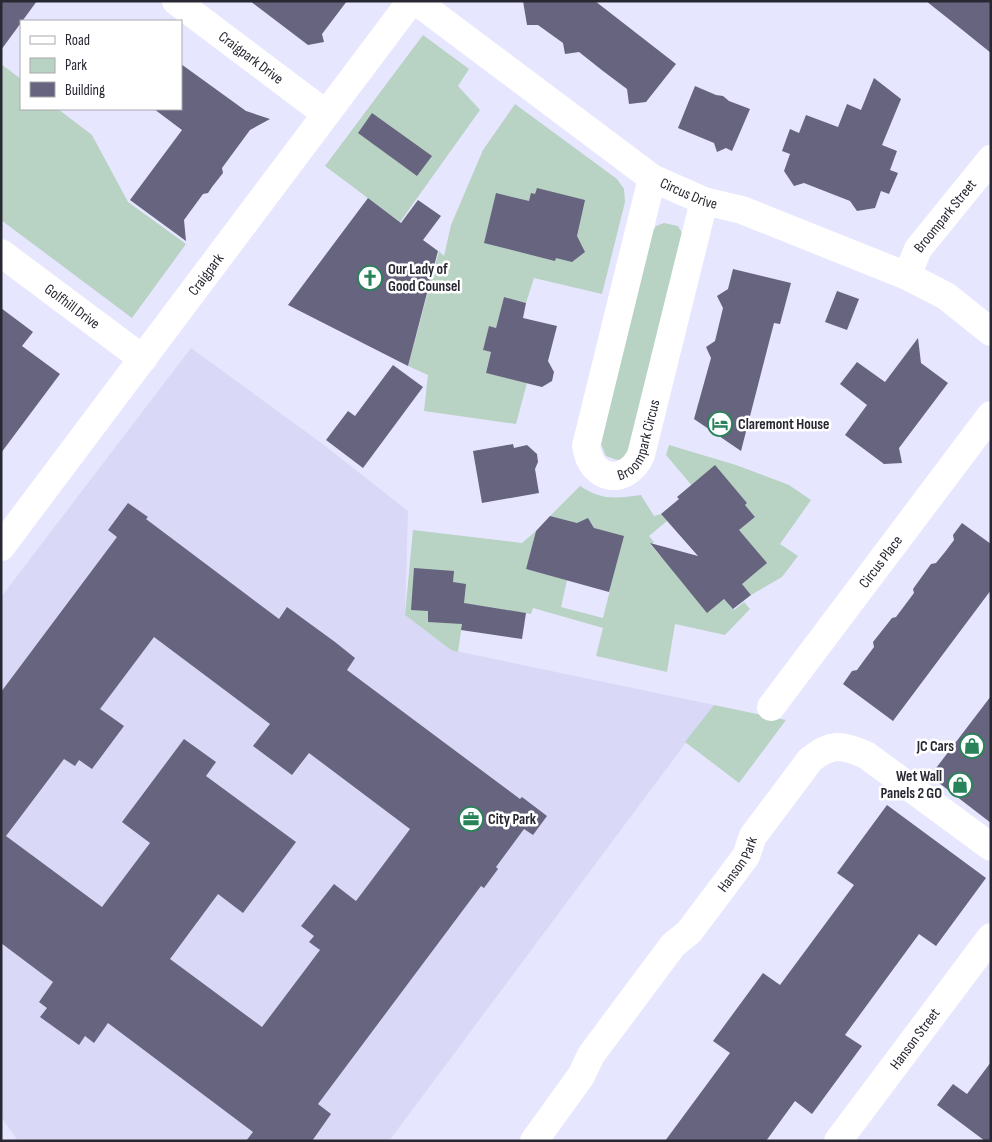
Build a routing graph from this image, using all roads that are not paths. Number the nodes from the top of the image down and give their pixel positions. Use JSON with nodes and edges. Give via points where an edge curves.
{"nodes":[{"id":1,"x":176,"y":1,"type":"edge"},
{"id":2,"x":411,"y":1,"type":"edge"},
{"id":3,"x":416,"y":1,"type":"edge"},
{"id":4,"x":326,"y":114,"type":"junction"},
{"id":5,"x":991,"y":159,"type":"edge"},
{"id":6,"x":652,"y":178,"type":"junction"},
{"id":7,"x":704,"y":201,"type":"junction"},
{"id":8,"x":1,"y":253,"type":"edge"},
{"id":9,"x":907,"y":276,"type":"junction"},
{"id":10,"x":991,"y":332,"type":"edge"},
{"id":11,"x":143,"y":359,"type":"junction"},
{"id":12,"x":991,"y":415,"type":"edge"},
{"id":13,"x":1,"y":547,"type":"edge"},
{"id":14,"x":771,"y":708,"type":"dead end"},
{"id":15,"x":991,"y":847,"type":"edge"},
{"id":16,"x":991,"y":936,"type":"edge"},
{"id":17,"x":534,"y":1141,"type":"edge"},
{"id":18,"x":838,"y":1141,"type":"edge"}],
"edges":[{"from":1,"to":4,"type":"street","name":"Craigpark Drive"},
{"from":2,"to":4,"type":"street","name":"Craigpark"},
{"from":3,"to":6,"type":"street","name":"Circus Drive"},
{"from":4,"to":11,"type":"street","name":"Craigpark"},
{"from":5,"to":9,"type":"street","name":"Broompark Street","via":[[918,249]]},
{"from":6,"to":7,"type":"street","name":"Circus Drive"},
{"from":6,"to":7,"type":"street","name":"Broompark Circus","via":[[586,446],[594,468],[604,474],[616,476],[627,473],[641,456]]},
{"from":7,"to":9,"type":"street","name":"Circus Drive","via":[[742,210]]},
{"from":8,"to":11,"type":"street","name":"Golfhill Drive"},
{"from":9,"to":10,"type":"street","name":"Circus Drive","via":[[946,296]]},
{"from":11,"to":13,"type":"street","name":"Craigpark"},
{"from":12,"to":14,"type":"street","name":"Circus Place"},
{"from":15,"to":17,"type":"street","name":"Hanson Park","via":[[866,755],[851,748],[834,746],[821,751],[810,760],[754,836],[746,856],[695,925],[673,945],[591,1055],[581,1076]]},
{"from":16,"to":18,"type":"street","name":"Hanson Street"}]}
